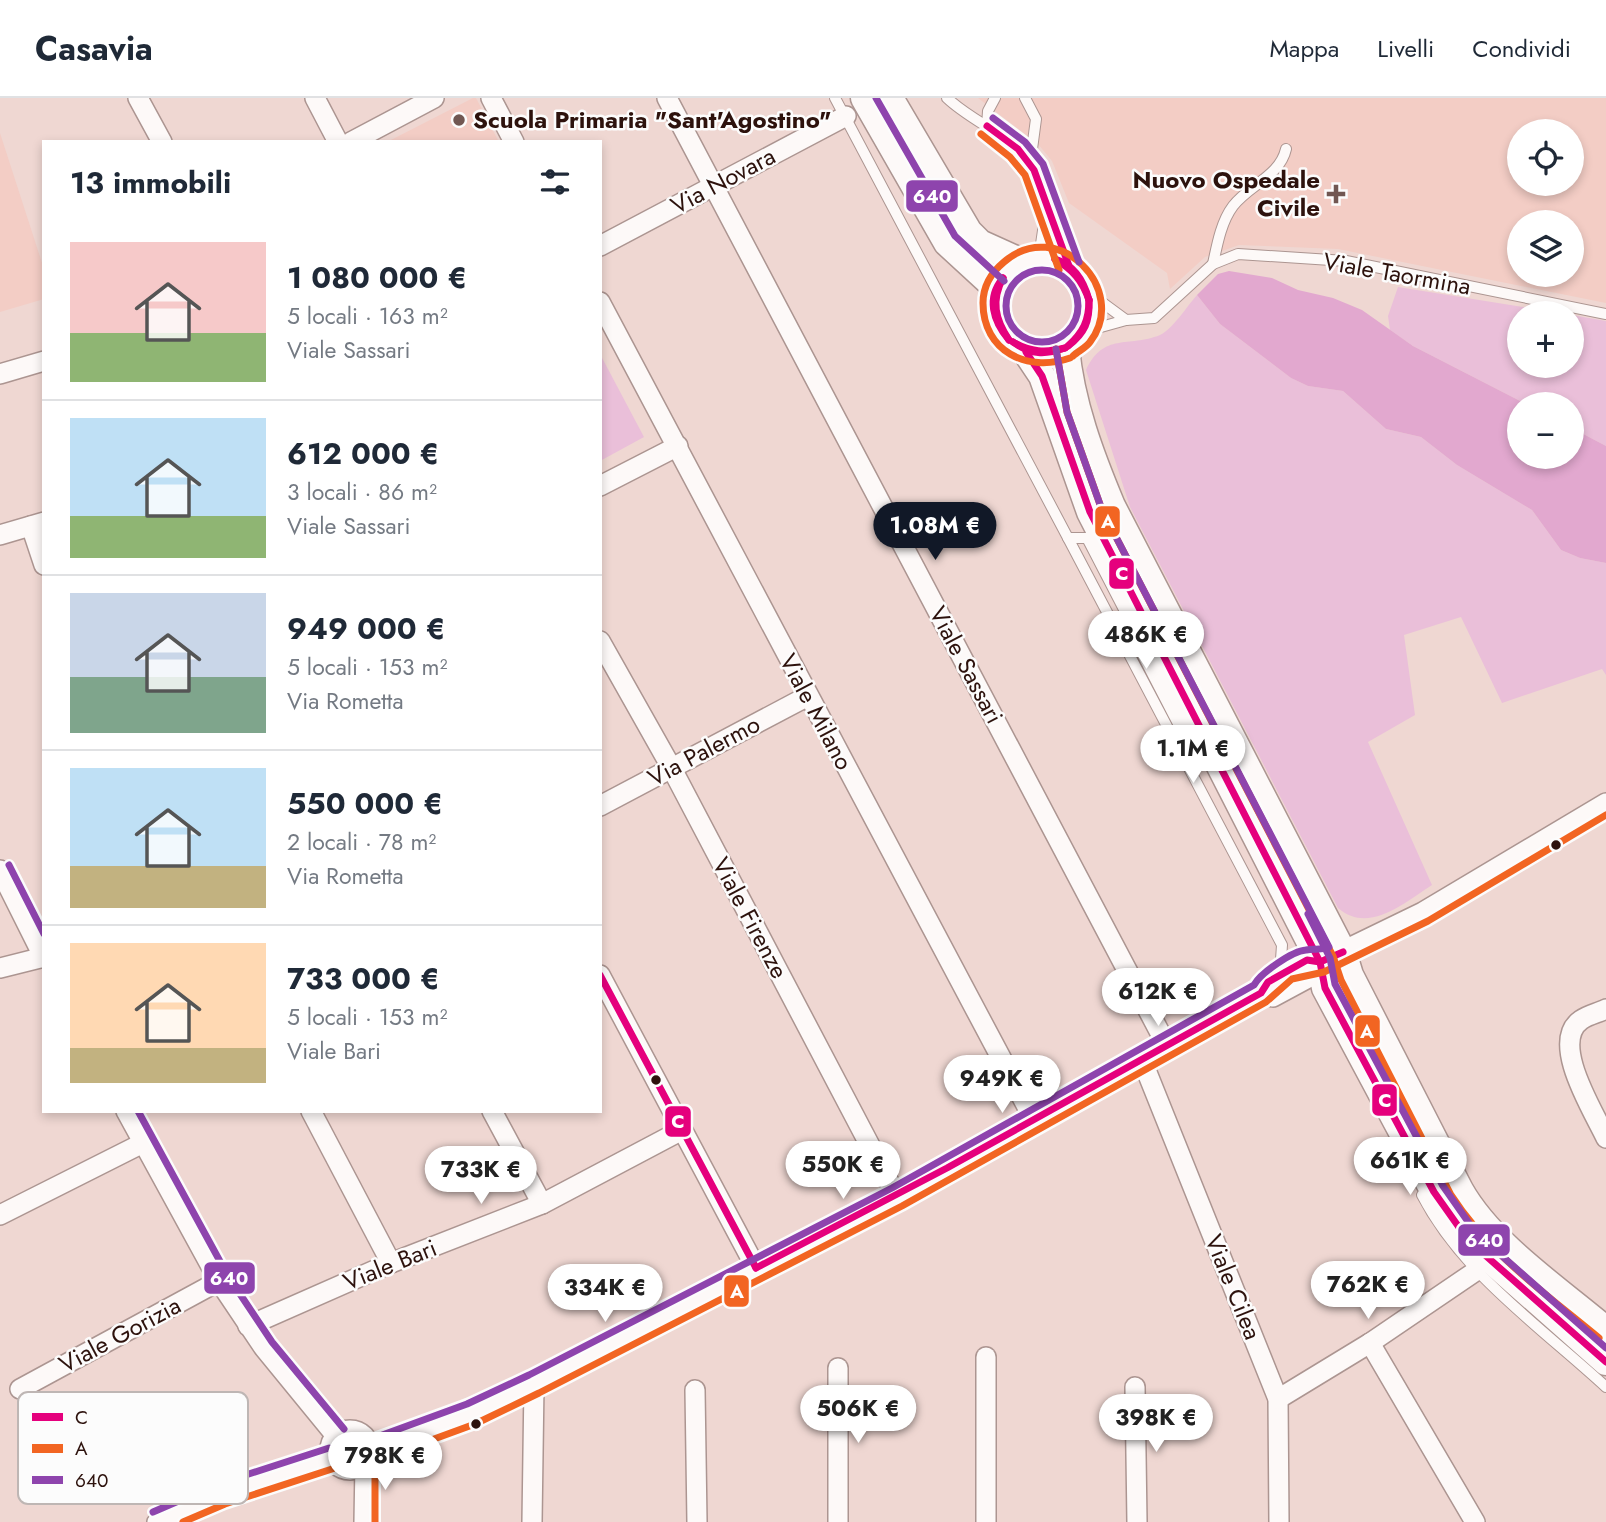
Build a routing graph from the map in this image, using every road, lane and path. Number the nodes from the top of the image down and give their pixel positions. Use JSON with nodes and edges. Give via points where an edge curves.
{"nodes":[{"id":1,"x":138,"y":98,"type":"edge"},
{"id":2,"x":315,"y":98,"type":"edge"},
{"id":3,"x":434,"y":98,"type":"edge"},
{"id":4,"x":491,"y":98,"type":"edge"},
{"id":5,"x":667,"y":98,"type":"edge"},
{"id":6,"x":835,"y":98,"type":"edge"},
{"id":7,"x":890,"y":98,"type":"edge"},
{"id":8,"x":947,"y":98,"type":"edge"},
{"id":9,"x":995,"y":98,"type":"edge"},
{"id":10,"x":1025,"y":98,"type":"edge"},
{"id":11,"x":855,"y":107,"type":"edge"},
{"id":12,"x":987,"y":126,"type":"junction"},
{"id":13,"x":161,"y":140,"type":"edge"},
{"id":14,"x":337,"y":140,"type":"edge"},
{"id":15,"x":355,"y":140,"type":"edge"},
{"id":16,"x":513,"y":140,"type":"edge"},
{"id":17,"x":1286,"y":149,"type":"dead end"},
{"id":18,"x":1030,"y":164,"type":"junction"},
{"id":19,"x":714,"y":186,"type":"junction"},
{"id":20,"x":1047,"y":206,"type":"junction"},
{"id":21,"x":602,"y":245,"type":"edge"},
{"id":22,"x":1028,"y":260,"type":"junction"},
{"id":23,"x":1213,"y":264,"type":"junction"},
{"id":24,"x":1069,"y":266,"type":"junction"},
{"id":25,"x":997,"y":289,"type":"junction"},
{"id":26,"x":1088,"y":292,"type":"junction"},
{"id":27,"x":602,"y":306,"type":"edge"},
{"id":28,"x":1606,"y":314,"type":"edge"},
{"id":29,"x":1126,"y":320,"type":"junction"},
{"id":30,"x":1075,"y":340,"type":"junction"},
{"id":31,"x":1026,"y":352,"type":"junction"},
{"id":32,"x":42,"y":362,"type":"edge"},
{"id":33,"x":0,"y":374,"type":"edge"},
{"id":34,"x":677,"y":446,"type":"junction"},
{"id":35,"x":602,"y":485,"type":"edge"},
{"id":36,"x":37,"y":524,"type":"edge"},
{"id":37,"x":0,"y":535,"type":"edge"},
{"id":38,"x":1068,"y":538,"type":"junction"},
{"id":39,"x":42,"y":553,"type":"edge"},
{"id":40,"x":1135,"y":614,"type":"junction"},
{"id":41,"x":602,"y":645,"type":"edge"},
{"id":42,"x":808,"y":696,"type":"junction"},
{"id":43,"x":671,"y":767,"type":"junction"},
{"id":44,"x":1606,"y":803,"type":"edge"},
{"id":45,"x":602,"y":805,"type":"edge"},
{"id":46,"x":0,"y":870,"type":"edge"},
{"id":47,"x":42,"y":954,"type":"edge"},
{"id":48,"x":42,"y":958,"type":"edge"},
{"id":49,"x":1323,"y":958,"type":"junction"},
{"id":50,"x":0,"y":968,"type":"edge"},
{"id":51,"x":1279,"y":975,"type":"junction"},
{"id":52,"x":602,"y":979,"type":"edge"},
{"id":53,"x":1261,"y":993,"type":"junction"},
{"id":54,"x":1606,"y":1009,"type":"edge"},
{"id":55,"x":1340,"y":1041,"type":"dead end"},
{"id":56,"x":1167,"y":1046,"type":"junction"},
{"id":57,"x":1142,"y":1060,"type":"junction"},
{"id":58,"x":127,"y":1113,"type":"edge"},
{"id":59,"x":312,"y":1113,"type":"edge"},
{"id":60,"x":493,"y":1113,"type":"edge"},
{"id":61,"x":1034,"y":1120,"type":"junction"},
{"id":62,"x":682,"y":1130,"type":"junction"},
{"id":63,"x":1606,"y":1138,"type":"edge"},
{"id":64,"x":143,"y":1143,"type":"junction"},
{"id":65,"x":1409,"y":1170,"type":"dead end"},
{"id":66,"x":1415,"y":1181,"type":"dead end"},
{"id":67,"x":897,"y":1197,"type":"junction"},
{"id":68,"x":542,"y":1204,"type":"junction"},
{"id":69,"x":0,"y":1216,"type":"edge"},
{"id":70,"x":390,"y":1263,"type":"junction"},
{"id":71,"x":757,"y":1268,"type":"junction"},
{"id":72,"x":1476,"y":1271,"type":"junction"},
{"id":73,"x":219,"y":1281,"type":"junction"},
{"id":74,"x":248,"y":1326,"type":"junction"},
{"id":75,"x":1606,"y":1330,"type":"edge"},
{"id":76,"x":1370,"y":1343,"type":"junction"},
{"id":77,"x":986,"y":1357,"type":"dead end"},
{"id":78,"x":1606,"y":1362,"type":"edge"},
{"id":79,"x":838,"y":1368,"type":"dead end"},
{"id":80,"x":534,"y":1384,"type":"junction"},
{"id":81,"x":1135,"y":1387,"type":"dead end"},
{"id":82,"x":1606,"y":1387,"type":"edge"},
{"id":83,"x":20,"y":1389,"type":"dead end"},
{"id":84,"x":695,"y":1390,"type":"dead end"},
{"id":85,"x":1278,"y":1399,"type":"junction"},
{"id":86,"x":336,"y":1436,"type":"junction"},
{"id":87,"x":367,"y":1457,"type":"junction"},
{"id":88,"x":332,"y":1458,"type":"junction"},
{"id":89,"x":248,"y":1485,"type":"edge"},
{"id":90,"x":198,"y":1504,"type":"edge"},
{"id":91,"x":157,"y":1522,"type":"edge"},
{"id":92,"x":364,"y":1522,"type":"edge"},
{"id":93,"x":532,"y":1522,"type":"edge"},
{"id":94,"x":697,"y":1522,"type":"edge"},
{"id":95,"x":838,"y":1522,"type":"edge"},
{"id":96,"x":986,"y":1522,"type":"edge"},
{"id":97,"x":1137,"y":1522,"type":"edge"},
{"id":98,"x":1279,"y":1522,"type":"edge"},
{"id":99,"x":1475,"y":1522,"type":"edge"}],
"edges":[{"from":1,"to":13,"type":"street"},
{"from":2,"to":14,"type":"street"},
{"from":3,"to":15,"type":"street"},
{"from":4,"to":16,"type":"street"},
{"from":5,"to":19,"type":"street","name":"Viale Sassari"},
{"from":6,"to":11,"type":"lane"},
{"from":7,"to":22,"type":"main road","via":[[969,232],[980,243]]},
{"from":8,"to":12,"type":"lane"},
{"from":9,"to":12,"type":"lane"},
{"from":10,"to":18,"type":"lane","via":[[1036,119]]},
{"from":11,"to":19,"type":"street","name":"Via Novara"},
{"from":11,"to":25,"type":"main road","via":[[947,243]]},
{"from":11,"to":38,"type":"lane"},
{"from":12,"to":18,"type":"lane"},
{"from":17,"to":23,"type":"lane","via":[[1278,167],[1232,207]]},
{"from":18,"to":20,"type":"lane"},
{"from":19,"to":21,"type":"street","name":"Via Novara"},
{"from":19,"to":56,"type":"street","name":"Viale Sassari"},
{"from":20,"to":22,"type":"lane","via":[[1044,229]]},
{"from":20,"to":24,"type":"lane"},
{"from":22,"to":24,"type":"main road","via":[[1046,258]]},
{"from":22,"to":25,"type":"main road","via":[[1007,273]]},
{"from":23,"to":28,"type":"lane","name":"Viale Taormina","via":[[1238,254],[1346,261]]},
{"from":23,"to":29,"type":"lane","name":"Viale Taormina","via":[[1154,318]]},
{"from":24,"to":26,"type":"main road"},
{"from":25,"to":31,"type":"main road","via":[[998,327]]},
{"from":26,"to":29,"type":"lane"},
{"from":26,"to":30,"type":"main road","via":[[1090,313]]},
{"from":27,"to":34,"type":"street","name":"Viale Milano"},
{"from":29,"to":30,"type":"lane","name":"Viale Taormina"},
{"from":30,"to":31,"type":"main road","via":[[1040,355]]},
{"from":30,"to":49,"type":"main road","via":[[1069,380],[1095,465]]},
{"from":31,"to":40,"type":"main road","via":[[1042,376],[1090,512]]},
{"from":32,"to":33,"type":"street"},
{"from":34,"to":35,"type":"street"},
{"from":34,"to":42,"type":"street","name":"Viale Milano"},
{"from":36,"to":37,"type":"street"},
{"from":36,"to":39,"type":"street"},
{"from":38,"to":40,"type":"lane","via":[[1087,538]]},
{"from":38,"to":51,"type":"lane","via":[[1282,945]]},
{"from":40,"to":49,"type":"main road"},
{"from":41,"to":43,"type":"street","name":"Viale Firenze"},
{"from":42,"to":43,"type":"street","name":"Via Palermo"},
{"from":42,"to":61,"type":"street","name":"Viale Milano"},
{"from":43,"to":45,"type":"street","name":"Via Palermo"},
{"from":43,"to":67,"type":"street","name":"Viale Firenze"},
{"from":44,"to":49,"type":"street","via":[[1423,912]]},
{"from":46,"to":47,"type":"street"},
{"from":48,"to":50,"type":"street"},
{"from":49,"to":51,"type":"street"},
{"from":49,"to":53,"type":"street","via":[[1312,976],[1273,997]]},
{"from":49,"to":75,"type":"main road","via":[[1350,975],[1471,1210]]},
{"from":49,"to":78,"type":"main road","via":[[1325,988],[1434,1192],[1468,1240]]},
{"from":51,"to":53,"type":"street"},
{"from":52,"to":62,"type":"street"},
{"from":53,"to":56,"type":"street"},
{"from":54,"to":63,"type":"street","via":[[1579,1021],[1569,1036],[1569,1057]]},
{"from":55,"to":65,"type":"lane"},
{"from":56,"to":57,"type":"street"},
{"from":57,"to":61,"type":"street"},
{"from":57,"to":85,"type":"street","name":"Viale Cilea"},
{"from":58,"to":64,"type":"street"},
{"from":59,"to":70,"type":"street"},
{"from":60,"to":68,"type":"street"},
{"from":61,"to":67,"type":"street"},
{"from":62,"to":68,"type":"street","name":"Viale Bari"},
{"from":62,"to":71,"type":"street"},
{"from":64,"to":69,"type":"street"},
{"from":64,"to":73,"type":"street"},
{"from":66,"to":72,"type":"lane","via":[[1438,1226]]},
{"from":67,"to":71,"type":"street"},
{"from":68,"to":70,"type":"street","name":"Viale Bari"},
{"from":70,"to":74,"type":"street","name":"Viale Bari"},
{"from":71,"to":80,"type":"street"},
{"from":72,"to":76,"type":"street"},
{"from":72,"to":82,"type":"lane"},
{"from":73,"to":74,"type":"street"},
{"from":73,"to":83,"type":"street","name":"Viale Gorizia"},
{"from":74,"to":86,"type":"street"},
{"from":76,"to":85,"type":"street"},
{"from":76,"to":99,"type":"street"},
{"from":77,"to":96,"type":"street"},
{"from":79,"to":95,"type":"street"},
{"from":80,"to":87,"type":"street"},
{"from":80,"to":93,"type":"street"},
{"from":81,"to":97,"type":"street"},
{"from":84,"to":94,"type":"street"},
{"from":85,"to":98,"type":"street","name":"Viale Cilea"},
{"from":86,"to":87,"type":"street","via":[[348,1430],[358,1432],[367,1440]]},
{"from":86,"to":88,"type":"street","via":[[331,1443]]},
{"from":87,"to":88,"type":"street","via":[[355,1469],[346,1469]]},
{"from":87,"to":92,"type":"street"},
{"from":88,"to":89,"type":"street"},
{"from":90,"to":91,"type":"street"}]}
